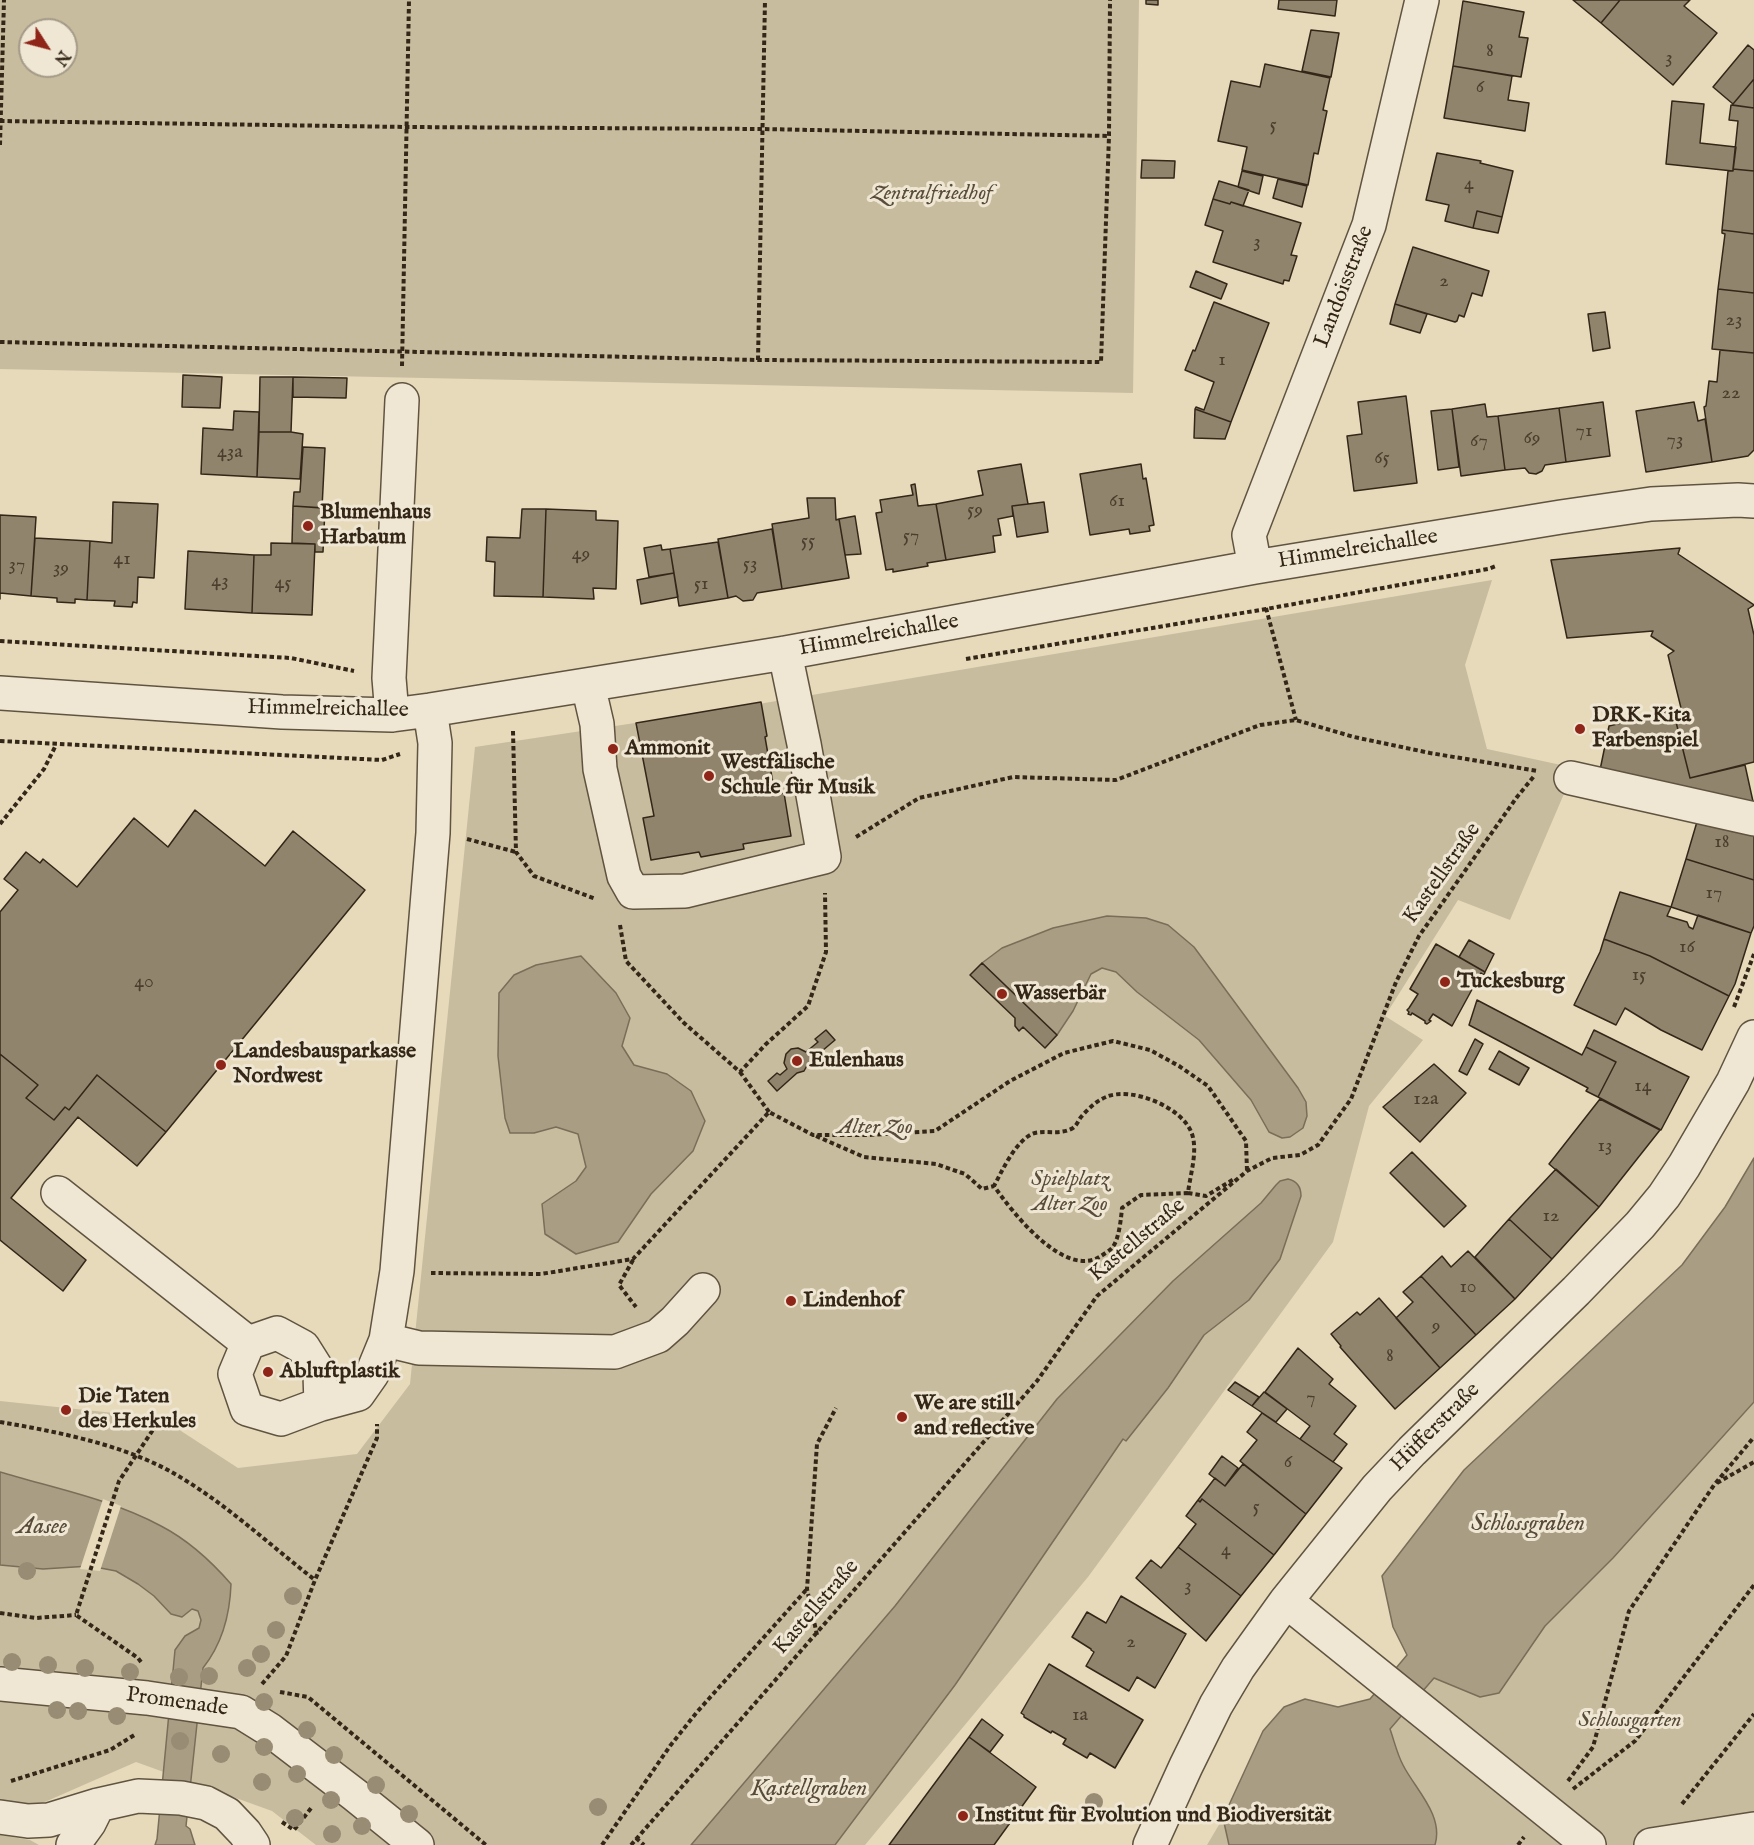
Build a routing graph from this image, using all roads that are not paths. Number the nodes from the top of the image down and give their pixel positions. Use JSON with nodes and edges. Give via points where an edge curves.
{"nodes":[{"id":1,"x":1422,"y":0,"type":"edge"},
{"id":2,"x":402,"y":400,"type":"road end"},
{"id":3,"x":1754,"y":501,"type":"edge"},
{"id":4,"x":1255,"y":567,"type":"junction"},
{"id":5,"x":785,"y":653,"type":"junction"},
{"id":6,"x":588,"y":685,"type":"junction"},
{"id":7,"x":0,"y":693,"type":"edge"},
{"id":8,"x":430,"y":710,"type":"junction"},
{"id":9,"x":392,"y":714,"type":"junction"},
{"id":10,"x":1571,"y":778,"type":"dead end"},
{"id":11,"x":1754,"y":819,"type":"edge"},
{"id":12,"x":1754,"y":1037,"type":"edge"},
{"id":13,"x":58,"y":1192,"type":"dead end"},
{"id":14,"x":703,"y":1290,"type":"dead end"},
{"id":15,"x":386,"y":1340,"type":"junction"},
{"id":16,"x":248,"y":1343,"type":"junction"},
{"id":17,"x":321,"y":1404,"type":"junction"},
{"id":18,"x":1286,"y":1601,"type":"junction"},
{"id":19,"x":0,"y":1684,"type":"edge"},
{"id":20,"x":98,"y":1805,"type":"junction"},
{"id":21,"x":0,"y":1817,"type":"edge"},
{"id":22,"x":1754,"y":1829,"type":"edge"},
{"id":23,"x":73,"y":1845,"type":"edge"},
{"id":24,"x":253,"y":1845,"type":"edge"},
{"id":25,"x":417,"y":1845,"type":"edge"},
{"id":26,"x":1150,"y":1845,"type":"edge"},
{"id":27,"x":1589,"y":1845,"type":"edge"},
{"id":28,"x":1650,"y":1845,"type":"edge"}],
"edges":[{"from":1,"to":4,"type":"street","name":"Landoisstraße","via":[[1370,225],[1249,535]]},
{"from":2,"to":9,"type":"street","via":[[389,678]]},
{"from":3,"to":4,"type":"street","name":"Himmelreichallee","via":[[1651,504]]},
{"from":4,"to":5,"type":"street","name":"Himmelreichallee"},
{"from":5,"to":6,"type":"street","name":"Himmelreichallee"},
{"from":5,"to":6,"type":"street","via":[[824,857],[685,891],[633,892],[624,876],[600,769],[597,724]]},
{"from":6,"to":8,"type":"street","name":"Himmelreichallee"},
{"from":7,"to":9,"type":"street","name":"Himmelreichallee","via":[[282,712]]},
{"from":8,"to":9,"type":"street","name":"Himmelreichallee"},
{"from":8,"to":15,"type":"street","via":[[435,743],[434,833],[397,1271]]},
{"from":10,"to":11,"type":"street"},
{"from":12,"to":18,"type":"street","name":"Hüfferstraße","via":[[1684,1166],[1640,1225],[1412,1450]]},
{"from":13,"to":16,"type":"street"},
{"from":14,"to":15,"type":"street","via":[[658,1336],[615,1352],[419,1348]]},
{"from":15,"to":17,"type":"street","via":[[372,1374],[358,1394]]},
{"from":16,"to":17,"type":"street","via":[[277,1334],[303,1347],[320,1374]]},
{"from":16,"to":17,"type":"street","via":[[235,1374],[247,1409],[281,1419]]},
{"from":18,"to":26,"type":"street","name":"Hüfferstraße","via":[[1216,1705]]},
{"from":18,"to":27,"type":"street"},
{"from":19,"to":25,"type":"street","name":"Promenade","via":[[145,1714],[241,1712],[327,1773]]},
{"from":20,"to":21,"type":"street","via":[[49,1820]]},
{"from":20,"to":23,"type":"street"},
{"from":20,"to":24,"type":"street","via":[[138,1796],[206,1803],[227,1814]]},
{"from":22,"to":28,"type":"street"}]}
